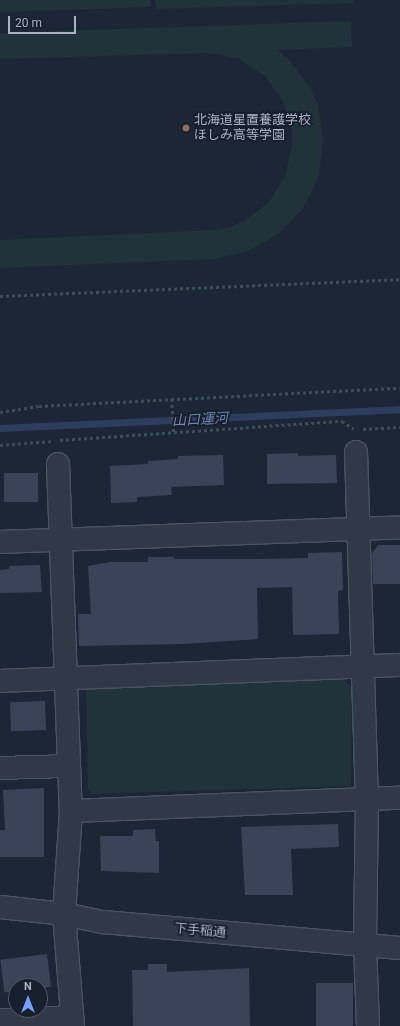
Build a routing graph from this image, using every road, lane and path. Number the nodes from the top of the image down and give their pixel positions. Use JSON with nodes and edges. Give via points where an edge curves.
{"nodes":[{"id":1,"x":400,"y":279,"type":"edge"},
{"id":2,"x":0,"y":296,"type":"edge"},
{"id":3,"x":400,"y":388,"type":"edge"},
{"id":4,"x":172,"y":399,"type":"junction"},
{"id":5,"x":0,"y":412,"type":"edge"},
{"id":6,"x":400,"y":427,"type":"edge"},
{"id":7,"x":174,"y":432,"type":"junction"},
{"id":8,"x":0,"y":445,"type":"edge"},
{"id":9,"x":356,"y":452,"type":"dead end"},
{"id":10,"x":58,"y":464,"type":"dead end"},
{"id":11,"x":400,"y":527,"type":"edge"},
{"id":12,"x":358,"y":529,"type":"junction"},
{"id":13,"x":60,"y":540,"type":"junction"},
{"id":14,"x":0,"y":542,"type":"edge"},
{"id":15,"x":400,"y":665,"type":"edge"},
{"id":16,"x":362,"y":667,"type":"junction"},
{"id":17,"x":65,"y":678,"type":"junction"},
{"id":18,"x":0,"y":681,"type":"edge"},
{"id":19,"x":69,"y":766,"type":"junction"},
{"id":20,"x":0,"y":768,"type":"edge"},
{"id":21,"x":400,"y":798,"type":"edge"},
{"id":22,"x":367,"y":799,"type":"junction"},
{"id":23,"x":71,"y":811,"type":"junction"},
{"id":24,"x":0,"y":907,"type":"edge"},
{"id":25,"x":64,"y":914,"type":"junction"},
{"id":26,"x":365,"y":945,"type":"junction"},
{"id":27,"x":400,"y":948,"type":"edge"},
{"id":28,"x":0,"y":1020,"type":"edge"},
{"id":29,"x":72,"y":1021,"type":"edge"},
{"id":30,"x":368,"y":1026,"type":"edge"}],
"edges":[{"from":1,"to":2,"type":"path"},
{"from":3,"to":4,"type":"path"},
{"from":4,"to":5,"type":"path","via":[[39,406]]},
{"from":4,"to":7,"type":"path"},
{"from":6,"to":7,"type":"path","via":[[354,430],[342,421]]},
{"from":7,"to":8,"type":"path"},
{"from":9,"to":12,"type":"street"},
{"from":10,"to":13,"type":"street"},
{"from":11,"to":12,"type":"street"},
{"from":12,"to":13,"type":"street"},
{"from":12,"to":16,"type":"street"},
{"from":13,"to":14,"type":"street"},
{"from":13,"to":17,"type":"street"},
{"from":15,"to":16,"type":"street"},
{"from":16,"to":17,"type":"street"},
{"from":16,"to":22,"type":"street"},
{"from":17,"to":18,"type":"street"},
{"from":17,"to":19,"type":"street"},
{"from":19,"to":20,"type":"street"},
{"from":19,"to":23,"type":"street"},
{"from":21,"to":22,"type":"street"},
{"from":22,"to":23,"type":"street"},
{"from":22,"to":26,"type":"street"},
{"from":23,"to":25,"type":"street"},
{"from":24,"to":25,"type":"street","name":"下手稲通"},
{"from":25,"to":26,"type":"street","name":"下手稲通","via":[[103,922]]},
{"from":25,"to":29,"type":"street"},
{"from":26,"to":27,"type":"street","name":"下手稲通"},
{"from":26,"to":30,"type":"street"},
{"from":28,"to":29,"type":"street"}]}
